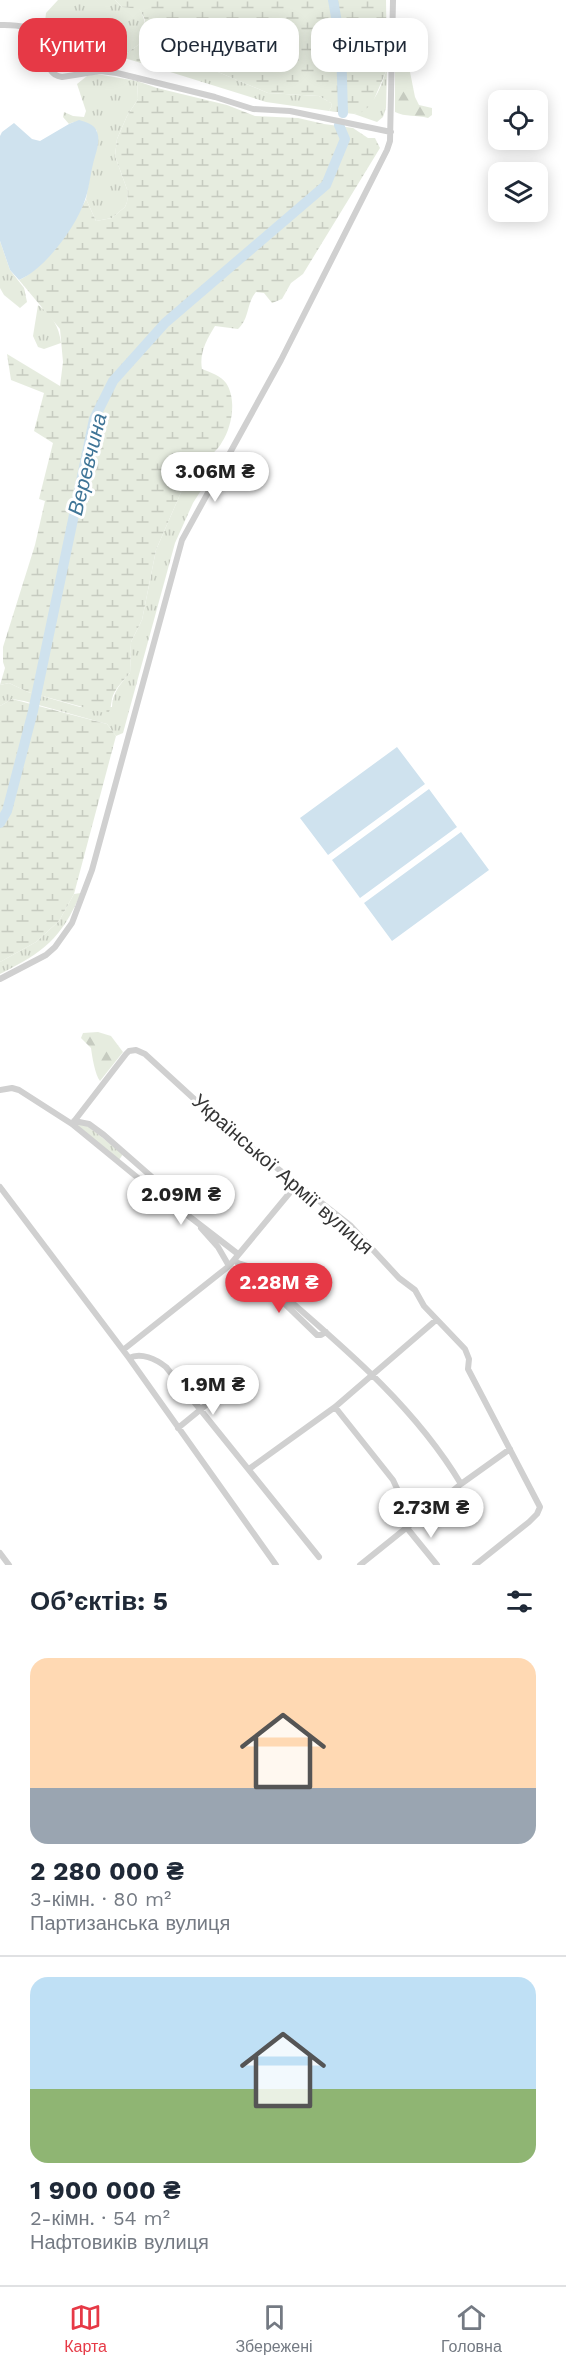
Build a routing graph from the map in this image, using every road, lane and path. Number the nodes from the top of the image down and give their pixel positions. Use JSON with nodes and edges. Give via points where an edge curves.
{"nodes":[{"id":1,"x":393,"y":0,"type":"edge"},
{"id":2,"x":0,"y":25,"type":"edge"},
{"id":3,"x":391,"y":132,"type":"junction"},
{"id":4,"x":0,"y":980,"type":"edge"},
{"id":5,"x":0,"y":1090,"type":"edge"},
{"id":6,"x":73,"y":1122,"type":"junction"},
{"id":7,"x":297,"y":1184,"type":"junction"},
{"id":8,"x":0,"y":1186,"type":"edge"},
{"id":9,"x":177,"y":1207,"type":"junction"},
{"id":10,"x":201,"y":1227,"type":"junction"},
{"id":11,"x":235,"y":1261,"type":"junction"},
{"id":12,"x":436,"y":1320,"type":"junction"},
{"id":13,"x":123,"y":1350,"type":"junction"},
{"id":14,"x":129,"y":1358,"type":"junction"},
{"id":15,"x":371,"y":1376,"type":"junction"},
{"id":16,"x":248,"y":1393,"type":"dead end"},
{"id":17,"x":335,"y":1407,"type":"junction"},
{"id":18,"x":201,"y":1410,"type":"junction"},
{"id":19,"x":178,"y":1428,"type":"junction"},
{"id":20,"x":510,"y":1449,"type":"junction"},
{"id":21,"x":249,"y":1469,"type":"junction"},
{"id":22,"x":460,"y":1484,"type":"junction"},
{"id":23,"x":413,"y":1523,"type":"junction"},
{"id":24,"x":407,"y":1528,"type":"junction"},
{"id":25,"x":0,"y":1553,"type":"edge"},
{"id":26,"x":319,"y":1557,"type":"dead end"},
{"id":27,"x":9,"y":1565,"type":"edge"},
{"id":28,"x":276,"y":1565,"type":"edge"},
{"id":29,"x":360,"y":1565,"type":"edge"},
{"id":30,"x":437,"y":1565,"type":"edge"},
{"id":31,"x":475,"y":1565,"type":"edge"}],
"edges":[{"from":1,"to":3,"type":"street"},
{"from":2,"to":3,"type":"street","via":[[26,26],[38,32],[46,45],[50,70],[56,76],[117,73],[253,110],[290,111]]},
{"from":3,"to":4,"type":"street","via":[[387,150],[282,360],[182,540],[92,870],[72,923],[46,955]]},
{"from":5,"to":6,"type":"street","via":[[12,1088],[25,1093]]},
{"from":6,"to":7,"type":"street","name":"Української Армії вулиця","via":[[129,1050],[139,1051],[227,1129]]},
{"from":6,"to":9,"type":"street","via":[[160,1197]]},
{"from":6,"to":9,"type":"street","via":[[89,1124],[104,1135],[169,1192]]},
{"from":7,"to":11,"type":"street"},
{"from":7,"to":12,"type":"street","name":"Української Армії вулиця","via":[[350,1226],[415,1290]]},
{"from":8,"to":13,"type":"street"},
{"from":9,"to":10,"type":"street"},
{"from":10,"to":11,"type":"street"},
{"from":10,"to":11,"type":"street"},
{"from":11,"to":13,"type":"street"},
{"from":11,"to":15,"type":"street","via":[[317,1335],[326,1332],[341,1343]]},
{"from":12,"to":15,"type":"street"},
{"from":12,"to":20,"type":"street","name":"Української Армії вулиця","via":[[465,1349],[468,1369]]},
{"from":13,"to":14,"type":"street"},
{"from":14,"to":18,"type":"street","via":[[143,1356],[162,1363]]},
{"from":14,"to":19,"type":"street"},
{"from":15,"to":17,"type":"street"},
{"from":15,"to":22,"type":"street","via":[[423,1430]]},
{"from":16,"to":18,"type":"street","via":[[240,1384],[233,1383]]},
{"from":17,"to":21,"type":"street"},
{"from":17,"to":23,"type":"street","via":[[393,1480]]},
{"from":18,"to":19,"type":"street"},
{"from":18,"to":21,"type":"street"},
{"from":19,"to":28,"type":"street"},
{"from":20,"to":22,"type":"street"},
{"from":20,"to":31,"type":"street","name":"Української Армії вулиця","via":[[540,1503],[539,1510]]},
{"from":21,"to":26,"type":"street"},
{"from":22,"to":23,"type":"street"},
{"from":23,"to":24,"type":"street"},
{"from":24,"to":29,"type":"street"},
{"from":24,"to":30,"type":"street"},
{"from":25,"to":27,"type":"street"}]}
